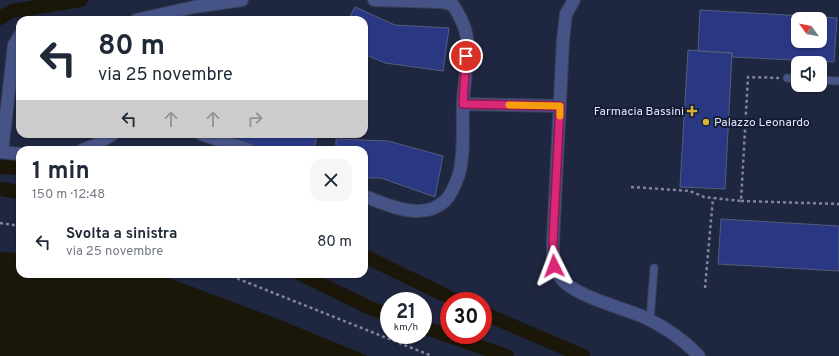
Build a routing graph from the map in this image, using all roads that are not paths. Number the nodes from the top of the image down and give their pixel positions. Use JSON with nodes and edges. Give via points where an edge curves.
{"nodes":[{"id":1,"x":242,"y":0,"type":"edge"},
{"id":2,"x":374,"y":0,"type":"edge"},
{"id":3,"x":574,"y":0,"type":"edge"},
{"id":4,"x":154,"y":16,"type":"edge"},
{"id":5,"x":16,"y":42,"type":"edge"},
{"id":6,"x":787,"y":78,"type":"dead end"},
{"id":7,"x":791,"y":78,"type":"edge"},
{"id":8,"x":827,"y":80,"type":"edge"},
{"id":9,"x":839,"y":81,"type":"edge"},
{"id":10,"x":463,"y":104,"type":"junction"},
{"id":11,"x":560,"y":106,"type":"junction"},
{"id":12,"x":106,"y":138,"type":"edge"},
{"id":13,"x":213,"y":138,"type":"edge"},
{"id":14,"x":92,"y":146,"type":"edge"},
{"id":15,"x":237,"y":146,"type":"edge"},
{"id":16,"x":1,"y":152,"type":"edge"},
{"id":17,"x":16,"y":154,"type":"edge"},
{"id":18,"x":368,"y":197,"type":"edge"},
{"id":19,"x":654,"y":268,"type":"dead end"},
{"id":20,"x":650,"y":321,"type":"junction"},
{"id":21,"x":699,"y":356,"type":"edge"}],
"edges":[{"from":1,"to":4,"type":"street"},
{"from":2,"to":10,"type":"street","via":[[417,0],[454,5],[464,22],[467,40]]},
{"from":3,"to":11,"type":"street","via":[[566,14]]},
{"from":5,"to":16,"type":"street"},
{"from":6,"to":7,"type":"lane"},
{"from":8,"to":9,"type":"lane"},
{"from":10,"to":11,"type":"street"},
{"from":10,"to":18,"type":"street","via":[[459,174],[444,201],[432,208],[416,211],[400,209]]},
{"from":11,"to":20,"type":"street","via":[[554,266],[568,286]]},
{"from":12,"to":14,"type":"street"},
{"from":13,"to":15,"type":"street"},
{"from":16,"to":17,"type":"street"},
{"from":19,"to":20,"type":"lane"},
{"from":20,"to":21,"type":"street","via":[[685,342]]}]}
